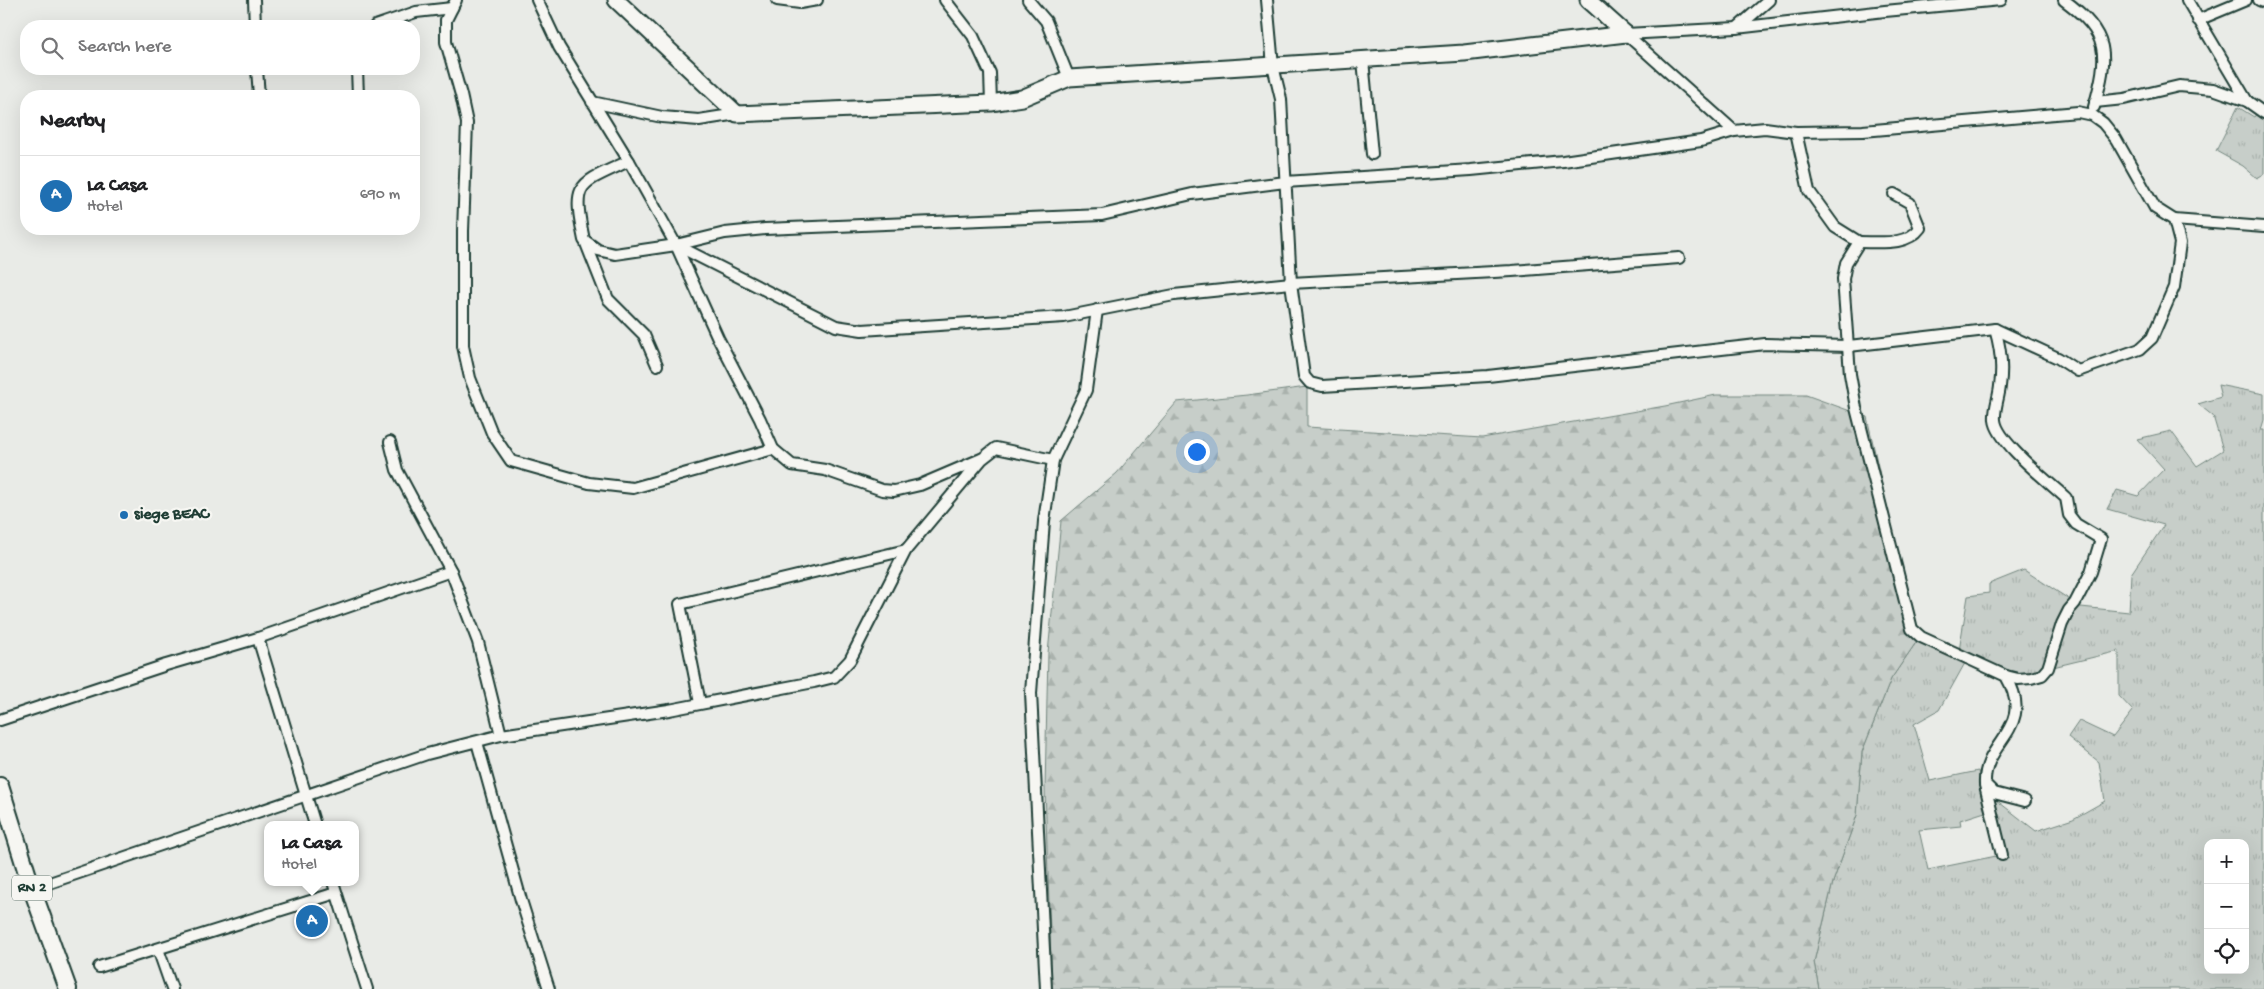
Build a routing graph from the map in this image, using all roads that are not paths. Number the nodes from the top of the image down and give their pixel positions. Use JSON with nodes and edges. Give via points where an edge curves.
{"nodes":[{"id":1,"x":254,"y":0,"type":"edge"},
{"id":2,"x":537,"y":0,"type":"edge"},
{"id":3,"x":616,"y":0,"type":"edge"},
{"id":4,"x":777,"y":0,"type":"edge"},
{"id":5,"x":817,"y":0,"type":"edge"},
{"id":6,"x":945,"y":0,"type":"edge"},
{"id":7,"x":1028,"y":0,"type":"edge"},
{"id":8,"x":1267,"y":0,"type":"edge"},
{"id":9,"x":1588,"y":0,"type":"edge"},
{"id":10,"x":1770,"y":0,"type":"edge"},
{"id":11,"x":1995,"y":0,"type":"edge"},
{"id":12,"x":2064,"y":0,"type":"edge"},
{"id":13,"x":2187,"y":0,"type":"edge"},
{"id":14,"x":2246,"y":0,"type":"edge"},
{"id":15,"x":2259,"y":0,"type":"edge"},
{"id":16,"x":2264,"y":2,"type":"edge"},
{"id":17,"x":454,"y":4,"type":"edge"},
{"id":18,"x":255,"y":20,"type":"edge"},
{"id":19,"x":393,"y":20,"type":"edge"},
{"id":20,"x":2198,"y":20,"type":"junction"},
{"id":21,"x":1736,"y":28,"type":"junction"},
{"id":22,"x":1626,"y":34,"type":"junction"},
{"id":23,"x":1363,"y":60,"type":"junction"},
{"id":24,"x":1273,"y":66,"type":"junction"},
{"id":25,"x":257,"y":75,"type":"edge"},
{"id":26,"x":357,"y":75,"type":"edge"},
{"id":27,"x":1069,"y":78,"type":"junction"},
{"id":28,"x":259,"y":90,"type":"edge"},
{"id":29,"x":358,"y":90,"type":"edge"},
{"id":30,"x":2248,"y":101,"type":"junction"},
{"id":31,"x":592,"y":102,"type":"junction"},
{"id":32,"x":2095,"y":102,"type":"junction"},
{"id":33,"x":991,"y":103,"type":"junction"},
{"id":34,"x":2264,"y":113,"type":"edge"},
{"id":35,"x":737,"y":114,"type":"junction"},
{"id":36,"x":2092,"y":115,"type":"junction"},
{"id":37,"x":1734,"y":132,"type":"junction"},
{"id":38,"x":1796,"y":132,"type":"junction"},
{"id":39,"x":1372,"y":154,"type":"dead end"},
{"id":40,"x":628,"y":161,"type":"junction"},
{"id":41,"x":1285,"y":182,"type":"junction"},
{"id":42,"x":1894,"y":194,"type":"dead end"},
{"id":43,"x":2174,"y":220,"type":"junction"},
{"id":44,"x":2264,"y":227,"type":"edge"},
{"id":45,"x":584,"y":240,"type":"junction"},
{"id":46,"x":1859,"y":242,"type":"junction"},
{"id":47,"x":676,"y":245,"type":"junction"},
{"id":48,"x":1679,"y":258,"type":"dead end"},
{"id":49,"x":1291,"y":283,"type":"junction"},
{"id":50,"x":1096,"y":310,"type":"junction"},
{"id":51,"x":1995,"y":330,"type":"junction"},
{"id":52,"x":1849,"y":346,"type":"junction"},
{"id":53,"x":657,"y":366,"type":"dead end"},
{"id":54,"x":390,"y":442,"type":"dead end"},
{"id":55,"x":772,"y":449,"type":"junction"},
{"id":56,"x":982,"y":459,"type":"junction"},
{"id":57,"x":1053,"y":460,"type":"junction"},
{"id":58,"x":906,"y":550,"type":"junction"},
{"id":59,"x":451,"y":571,"type":"junction"},
{"id":60,"x":258,"y":638,"type":"junction"},
{"id":61,"x":2006,"y":676,"type":"junction"},
{"id":62,"x":700,"y":703,"type":"junction"},
{"id":63,"x":0,"y":720,"type":"edge"},
{"id":64,"x":501,"y":735,"type":"junction"},
{"id":65,"x":476,"y":742,"type":"junction"},
{"id":66,"x":1985,"y":784,"type":"junction"},
{"id":67,"x":0,"y":786,"type":"edge"},
{"id":68,"x":306,"y":796,"type":"junction"},
{"id":69,"x":2025,"y":801,"type":"dead end"},
{"id":70,"x":314,"y":821,"type":"edge"},
{"id":71,"x":2002,"y":855,"type":"dead end"},
{"id":72,"x":335,"y":887,"type":"edge"},
{"id":73,"x":32,"y":889,"type":"junction"},
{"id":74,"x":158,"y":949,"type":"junction"},
{"id":75,"x":99,"y":967,"type":"dead end"},
{"id":76,"x":68,"y":989,"type":"edge"},
{"id":77,"x":172,"y":989,"type":"edge"},
{"id":78,"x":367,"y":989,"type":"edge"},
{"id":79,"x":549,"y":989,"type":"edge"},
{"id":80,"x":1046,"y":989,"type":"edge"}],
"edges":[{"from":1,"to":18,"type":"street"},
{"from":2,"to":31,"type":"street","via":[[559,48]]},
{"from":3,"to":35,"type":"street"},
{"from":4,"to":5,"type":"street","via":[[800,3]]},
{"from":6,"to":33,"type":"street","via":[[973,36],[990,73]]},
{"from":7,"to":27,"type":"street","via":[[1046,21]]},
{"from":8,"to":24,"type":"street"},
{"from":9,"to":22,"type":"street"},
{"from":10,"to":21,"type":"street"},
{"from":11,"to":21,"type":"street"},
{"from":12,"to":32,"type":"street","via":[[2084,15],[2102,41],[2103,64]]},
{"from":13,"to":20,"type":"street"},
{"from":14,"to":20,"type":"street"},
{"from":15,"to":16,"type":"street"},
{"from":17,"to":19,"type":"street"},
{"from":17,"to":55,"type":"street","via":[[446,20],[446,42],[467,123],[463,346],[470,378],[492,433],[511,461],[589,483],[633,488]]},
{"from":20,"to":30,"type":"street"},
{"from":21,"to":22,"type":"street"},
{"from":22,"to":23,"type":"street","via":[[1464,53]]},
{"from":22,"to":37,"type":"street"},
{"from":23,"to":24,"type":"street"},
{"from":23,"to":39,"type":"street"},
{"from":24,"to":27,"type":"street"},
{"from":24,"to":41,"type":"street","via":[[1281,99]]},
{"from":25,"to":28,"type":"street"},
{"from":26,"to":29,"type":"street"},
{"from":27,"to":33,"type":"street","via":[[1022,98]]},
{"from":30,"to":32,"type":"street","via":[[2213,89],[2178,86],[2124,99]]},
{"from":30,"to":34,"type":"street"},
{"from":31,"to":35,"type":"street","via":[[662,117],[699,120]]},
{"from":31,"to":40,"type":"street"},
{"from":32,"to":36,"type":"street"},
{"from":33,"to":35,"type":"street"},
{"from":36,"to":38,"type":"street","via":[[2078,112],[1862,131]]},
{"from":36,"to":43,"type":"street","via":[[2116,139],[2155,208]]},
{"from":37,"to":38,"type":"street","via":[[1766,128]]},
{"from":37,"to":41,"type":"street","via":[[1701,141],[1563,161]]},
{"from":38,"to":46,"type":"street","via":[[1809,191],[1835,227]]},
{"from":40,"to":45,"type":"street","via":[[589,179],[582,187],[577,207]]},
{"from":40,"to":47,"type":"street"},
{"from":41,"to":47,"type":"street","via":[[1192,194],[1102,215],[765,229],[725,233]]},
{"from":41,"to":49,"type":"street"},
{"from":42,"to":46,"type":"street","via":[[1910,203],[1920,228],[1915,235],[1906,240]]},
{"from":43,"to":44,"type":"street"},
{"from":43,"to":51,"type":"street","via":[[2180,243],[2174,287],[2152,338],[2140,349],[2078,371],[2058,358]]},
{"from":45,"to":47,"type":"street","via":[[598,250],[615,254]]},
{"from":45,"to":53,"type":"street","via":[[608,299],[644,335]]},
{"from":46,"to":52,"type":"street","via":[[1846,263],[1843,279]]},
{"from":47,"to":50,"type":"street","via":[[836,326],[848,329],[1064,317]]},
{"from":47,"to":55,"type":"street"},
{"from":48,"to":49,"type":"street"},
{"from":49,"to":50,"type":"street","via":[[1174,295]]},
{"from":49,"to":52,"type":"street","via":[[1304,376],[1310,383],[1322,386],[1488,376],[1766,344]]},
{"from":50,"to":57,"type":"street","via":[[1086,390]]},
{"from":51,"to":52,"type":"street"},
{"from":51,"to":61,"type":"street","via":[[2002,353],[2000,388],[1995,406],[1999,432],[2066,498],[2069,515],[2076,524],[2101,539],[2091,572],[2062,624],[2048,668],[2042,675],[2031,678]]},
{"from":52,"to":61,"type":"street","via":[[1856,408],[1912,629],[1920,637]]},
{"from":54,"to":59,"type":"street","via":[[397,470]]},
{"from":55,"to":56,"type":"street","via":[[792,465],[825,470],[882,490],[894,491],[920,485]]},
{"from":56,"to":57,"type":"street","via":[[996,448]]},
{"from":56,"to":58,"type":"street"},
{"from":57,"to":80,"type":"street","via":[[1044,521],[1031,693]]},
{"from":58,"to":62,"type":"street","via":[[850,660],[834,677]]},
{"from":58,"to":62,"type":"street","via":[[680,604]]},
{"from":59,"to":60,"type":"street"},
{"from":59,"to":64,"type":"street","via":[[478,642]]},
{"from":60,"to":63,"type":"street"},
{"from":60,"to":68,"type":"street"},
{"from":61,"to":66,"type":"street","via":[[2013,688],[2014,723],[1991,757],[1984,773]]},
{"from":62,"to":64,"type":"street"},
{"from":64,"to":65,"type":"street"},
{"from":65,"to":68,"type":"street","via":[[427,754]]},
{"from":65,"to":79,"type":"street","via":[[520,900]]},
{"from":66,"to":69,"type":"street","via":[[1994,793]]},
{"from":66,"to":71,"type":"street"},
{"from":67,"to":73,"type":"main road","number":"RN 2"},
{"from":68,"to":70,"type":"street"},
{"from":68,"to":73,"type":"street"},
{"from":72,"to":74,"type":"street"},
{"from":72,"to":78,"type":"street"},
{"from":73,"to":76,"type":"main road","number":"RN 2"},
{"from":74,"to":75,"type":"street"},
{"from":74,"to":77,"type":"street"}]}
